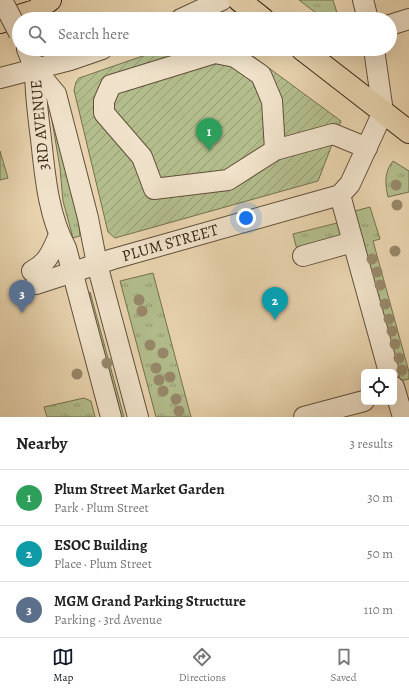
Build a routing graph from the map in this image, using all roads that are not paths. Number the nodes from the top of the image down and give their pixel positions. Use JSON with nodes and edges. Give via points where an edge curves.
{"nodes":[{"id":1,"x":2,"y":0,"type":"edge"},
{"id":2,"x":25,"y":0,"type":"edge"},
{"id":3,"x":50,"y":0,"type":"edge"},
{"id":4,"x":222,"y":0,"type":"edge"},
{"id":5,"x":239,"y":0,"type":"edge"},
{"id":6,"x":363,"y":0,"type":"edge"},
{"id":7,"x":0,"y":4,"type":"edge"},
{"id":8,"x":31,"y":12,"type":"edge"},
{"id":9,"x":196,"y":12,"type":"edge"},
{"id":10,"x":254,"y":12,"type":"edge"},
{"id":11,"x":366,"y":12,"type":"edge"},
{"id":12,"x":12,"y":18,"type":"edge"},
{"id":13,"x":12,"y":19,"type":"edge"},
{"id":14,"x":409,"y":19,"type":"edge"},
{"id":15,"x":0,"y":22,"type":"edge"},
{"id":16,"x":397,"y":23,"type":"edge"},
{"id":17,"x":30,"y":56,"type":"edge"},
{"id":18,"x":79,"y":56,"type":"edge"},
{"id":19,"x":205,"y":56,"type":"edge"},
{"id":20,"x":230,"y":56,"type":"edge"},
{"id":21,"x":311,"y":56,"type":"edge"},
{"id":22,"x":375,"y":56,"type":"edge"},
{"id":23,"x":35,"y":69,"type":"junction"},
{"id":24,"x":0,"y":78,"type":"edge"},
{"id":25,"x":383,"y":112,"type":"junction"},
{"id":26,"x":409,"y":132,"type":"edge"},
{"id":27,"x":367,"y":148,"type":"junction"},
{"id":28,"x":275,"y":150,"type":"junction"},
{"id":29,"x":340,"y":195,"type":"junction"},
{"id":30,"x":59,"y":236,"type":"junction"},
{"id":31,"x":353,"y":242,"type":"junction"},
{"id":32,"x":303,"y":256,"type":"dead end"},
{"id":33,"x":97,"y":264,"type":"junction"},
{"id":34,"x":72,"y":273,"type":"junction"},
{"id":35,"x":388,"y":369,"type":"edge"},
{"id":36,"x":398,"y":390,"type":"edge"},
{"id":37,"x":361,"y":402,"type":"edge"},
{"id":38,"x":111,"y":417,"type":"edge"},
{"id":39,"x":138,"y":417,"type":"edge"},
{"id":40,"x":304,"y":417,"type":"edge"},
{"id":41,"x":403,"y":417,"type":"edge"}],
"edges":[{"from":1,"to":13,"type":"street","bridge":true},
{"from":2,"to":7,"type":"main road"},
{"from":3,"to":8,"type":"main road"},
{"from":4,"to":9,"type":"street"},
{"from":5,"to":10,"type":"main road"},
{"from":6,"to":11,"type":"street"},
{"from":12,"to":15,"type":"main road"},
{"from":14,"to":16,"type":"street"},
{"from":17,"to":23,"type":"street"},
{"from":18,"to":23,"type":"street"},
{"from":19,"to":28,"type":"street","via":[[111,85],[104,101],[104,113],[142,157],[154,189],[228,180]]},
{"from":20,"to":28,"type":"street","via":[[261,75],[272,101]]},
{"from":21,"to":25,"type":"main road"},
{"from":22,"to":25,"type":"street"},
{"from":23,"to":24,"type":"street"},
{"from":23,"to":30,"type":"street","name":"3RD AVENUE","via":[[35,98],[46,186]]},
{"from":23,"to":33,"type":"street","name":"3RD AVENUE","via":[[56,94],[88,218]]},
{"from":25,"to":26,"type":"main road"},
{"from":25,"to":27,"type":"street"},
{"from":27,"to":28,"type":"street","via":[[333,134]]},
{"from":27,"to":29,"type":"street","via":[[350,184]]},
{"from":29,"to":31,"type":"street"},
{"from":29,"to":33,"type":"street","name":"PLUM STREET"},
{"from":30,"to":34,"type":"street","name":"3RD AVENUE","via":[[66,248]]},
{"from":30,"to":34,"type":"street","name":"PLUM STREET","via":[[49,257],[34,278]]},
{"from":31,"to":32,"type":"street"},
{"from":31,"to":35,"type":"street"},
{"from":33,"to":34,"type":"street","name":"PLUM STREET"},
{"from":33,"to":39,"type":"street","name":"3RD AVENUE"},
{"from":34,"to":38,"type":"street","name":"3RD AVENUE"},
{"from":36,"to":41,"type":"street"},
{"from":37,"to":40,"type":"street"}]}
